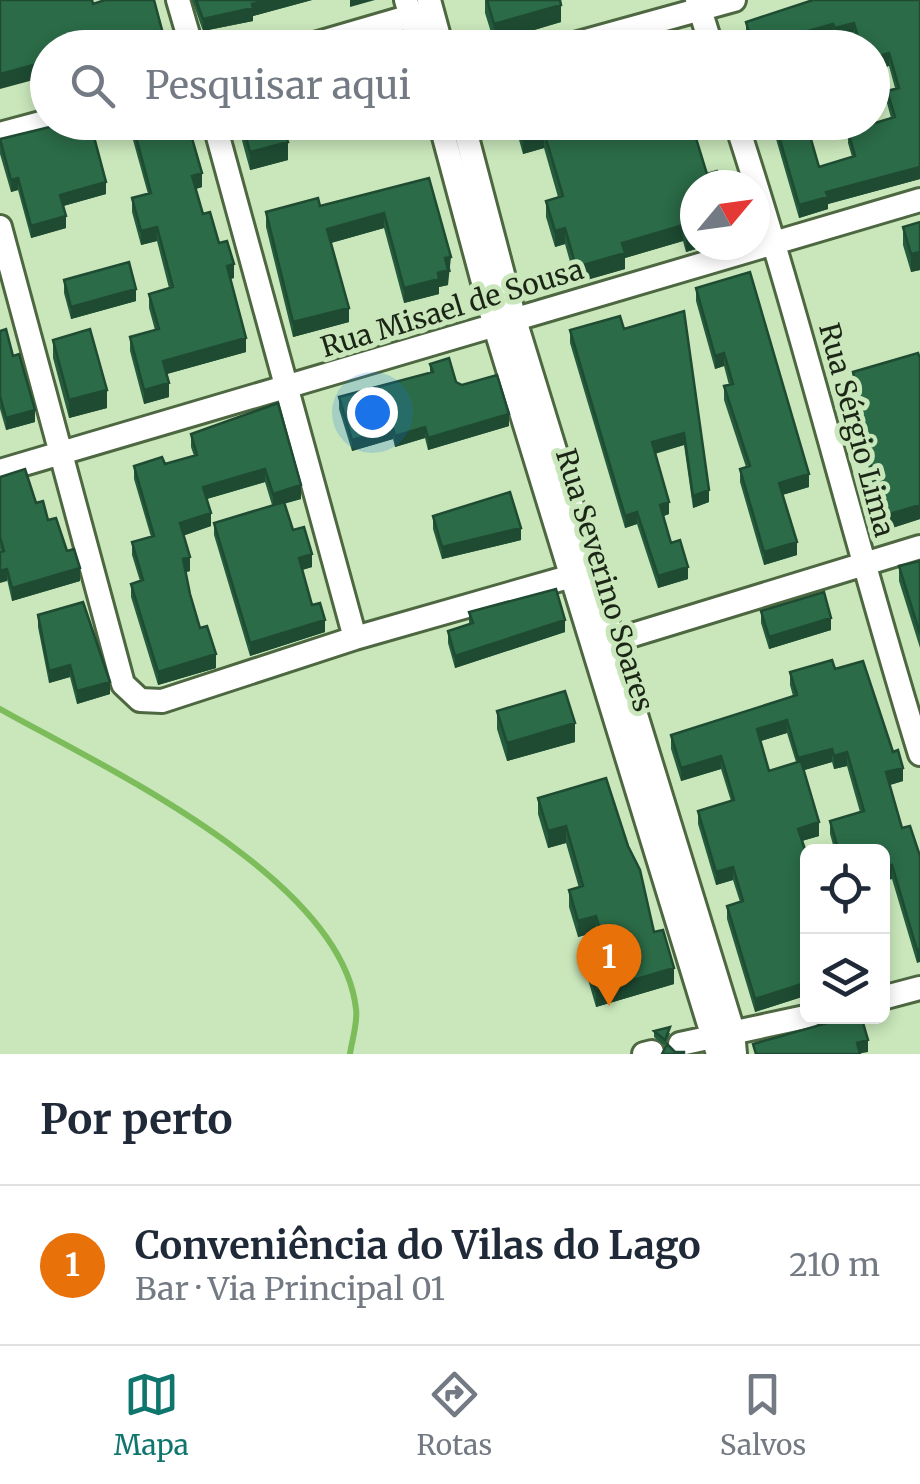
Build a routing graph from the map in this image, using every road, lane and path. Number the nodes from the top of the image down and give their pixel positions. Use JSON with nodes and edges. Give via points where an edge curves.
{"nodes":[{"id":1,"x":178,"y":0,"type":"edge"},
{"id":2,"x":734,"y":0,"type":"edge"},
{"id":3,"x":415,"y":5,"type":"edge"},
{"id":4,"x":698,"y":5,"type":"edge"},
{"id":5,"x":187,"y":30,"type":"edge"},
{"id":6,"x":349,"y":30,"type":"edge"},
{"id":7,"x":418,"y":30,"type":"edge"},
{"id":8,"x":431,"y":30,"type":"edge"},
{"id":9,"x":618,"y":30,"type":"edge"},
{"id":10,"x":706,"y":30,"type":"edge"},
{"id":11,"x":30,"y":126,"type":"edge"},
{"id":12,"x":0,"y":134,"type":"edge"},
{"id":13,"x":219,"y":140,"type":"edge"},
{"id":14,"x":446,"y":140,"type":"edge"},
{"id":15,"x":466,"y":140,"type":"edge"},
{"id":16,"x":742,"y":140,"type":"edge"},
{"id":17,"x":920,"y":200,"type":"edge"},
{"id":18,"x":0,"y":228,"type":"edge"},
{"id":19,"x":775,"y":242,"type":"junction"},
{"id":20,"x":505,"y":323,"type":"junction"},
{"id":21,"x":289,"y":388,"type":"junction"},
{"id":22,"x":64,"y":452,"type":"junction"},
{"id":23,"x":0,"y":471,"type":"edge"},
{"id":24,"x":920,"y":547,"type":"edge"},
{"id":25,"x":861,"y":563,"type":"junction"},
{"id":26,"x":582,"y":574,"type":"junction"},
{"id":27,"x":355,"y":638,"type":"junction"},
{"id":28,"x":604,"y":643,"type":"junction"},
{"id":29,"x":920,"y":754,"type":"edge"},
{"id":30,"x":920,"y":988,"type":"edge"},
{"id":31,"x":890,"y":996,"type":"edge"},
{"id":32,"x":800,"y":1019,"type":"edge"},
{"id":33,"x":680,"y":1044,"type":"dead end"},
{"id":34,"x":722,"y":1046,"type":"edge"}],
"edges":[{"from":1,"to":5,"type":"street"},
{"from":2,"to":4,"type":"street"},
{"from":3,"to":6,"type":"street"},
{"from":3,"to":7,"type":"street"},
{"from":3,"to":8,"type":"street"},
{"from":4,"to":9,"type":"street"},
{"from":4,"to":10,"type":"street"},
{"from":11,"to":12,"type":"street"},
{"from":13,"to":21,"type":"street"},
{"from":14,"to":20,"type":"street","name":"Rua Severino Soares"},
{"from":15,"to":20,"type":"street","name":"Rua Severino Soares"},
{"from":16,"to":19,"type":"street","name":"Rua Sérgio Lima"},
{"from":17,"to":19,"type":"street","name":"Rua Misael de Sousa"},
{"from":18,"to":22,"type":"street"},
{"from":19,"to":20,"type":"street","name":"Rua Misael de Sousa"},
{"from":19,"to":25,"type":"street","name":"Rua Sérgio Lima"},
{"from":20,"to":21,"type":"street","name":"Rua Misael de Sousa"},
{"from":20,"to":26,"type":"street","name":"Rua Severino Soares"},
{"from":21,"to":22,"type":"street","name":"Rua Misael de Sousa"},
{"from":21,"to":27,"type":"street"},
{"from":22,"to":23,"type":"street","name":"Rua Misael de Sousa"},
{"from":22,"to":27,"type":"street","via":[[124,684],[140,700],[162,701]]},
{"from":24,"to":25,"type":"street"},
{"from":25,"to":28,"type":"street"},
{"from":25,"to":29,"type":"street","name":"Rua Sérgio Lima"},
{"from":26,"to":27,"type":"street"},
{"from":26,"to":28,"type":"street","name":"Rua Severino Soares"},
{"from":28,"to":34,"type":"street","name":"Rua Severino Soares"},
{"from":30,"to":31,"type":"street"},
{"from":32,"to":34,"type":"street"},
{"from":33,"to":34,"type":"street"}]}
